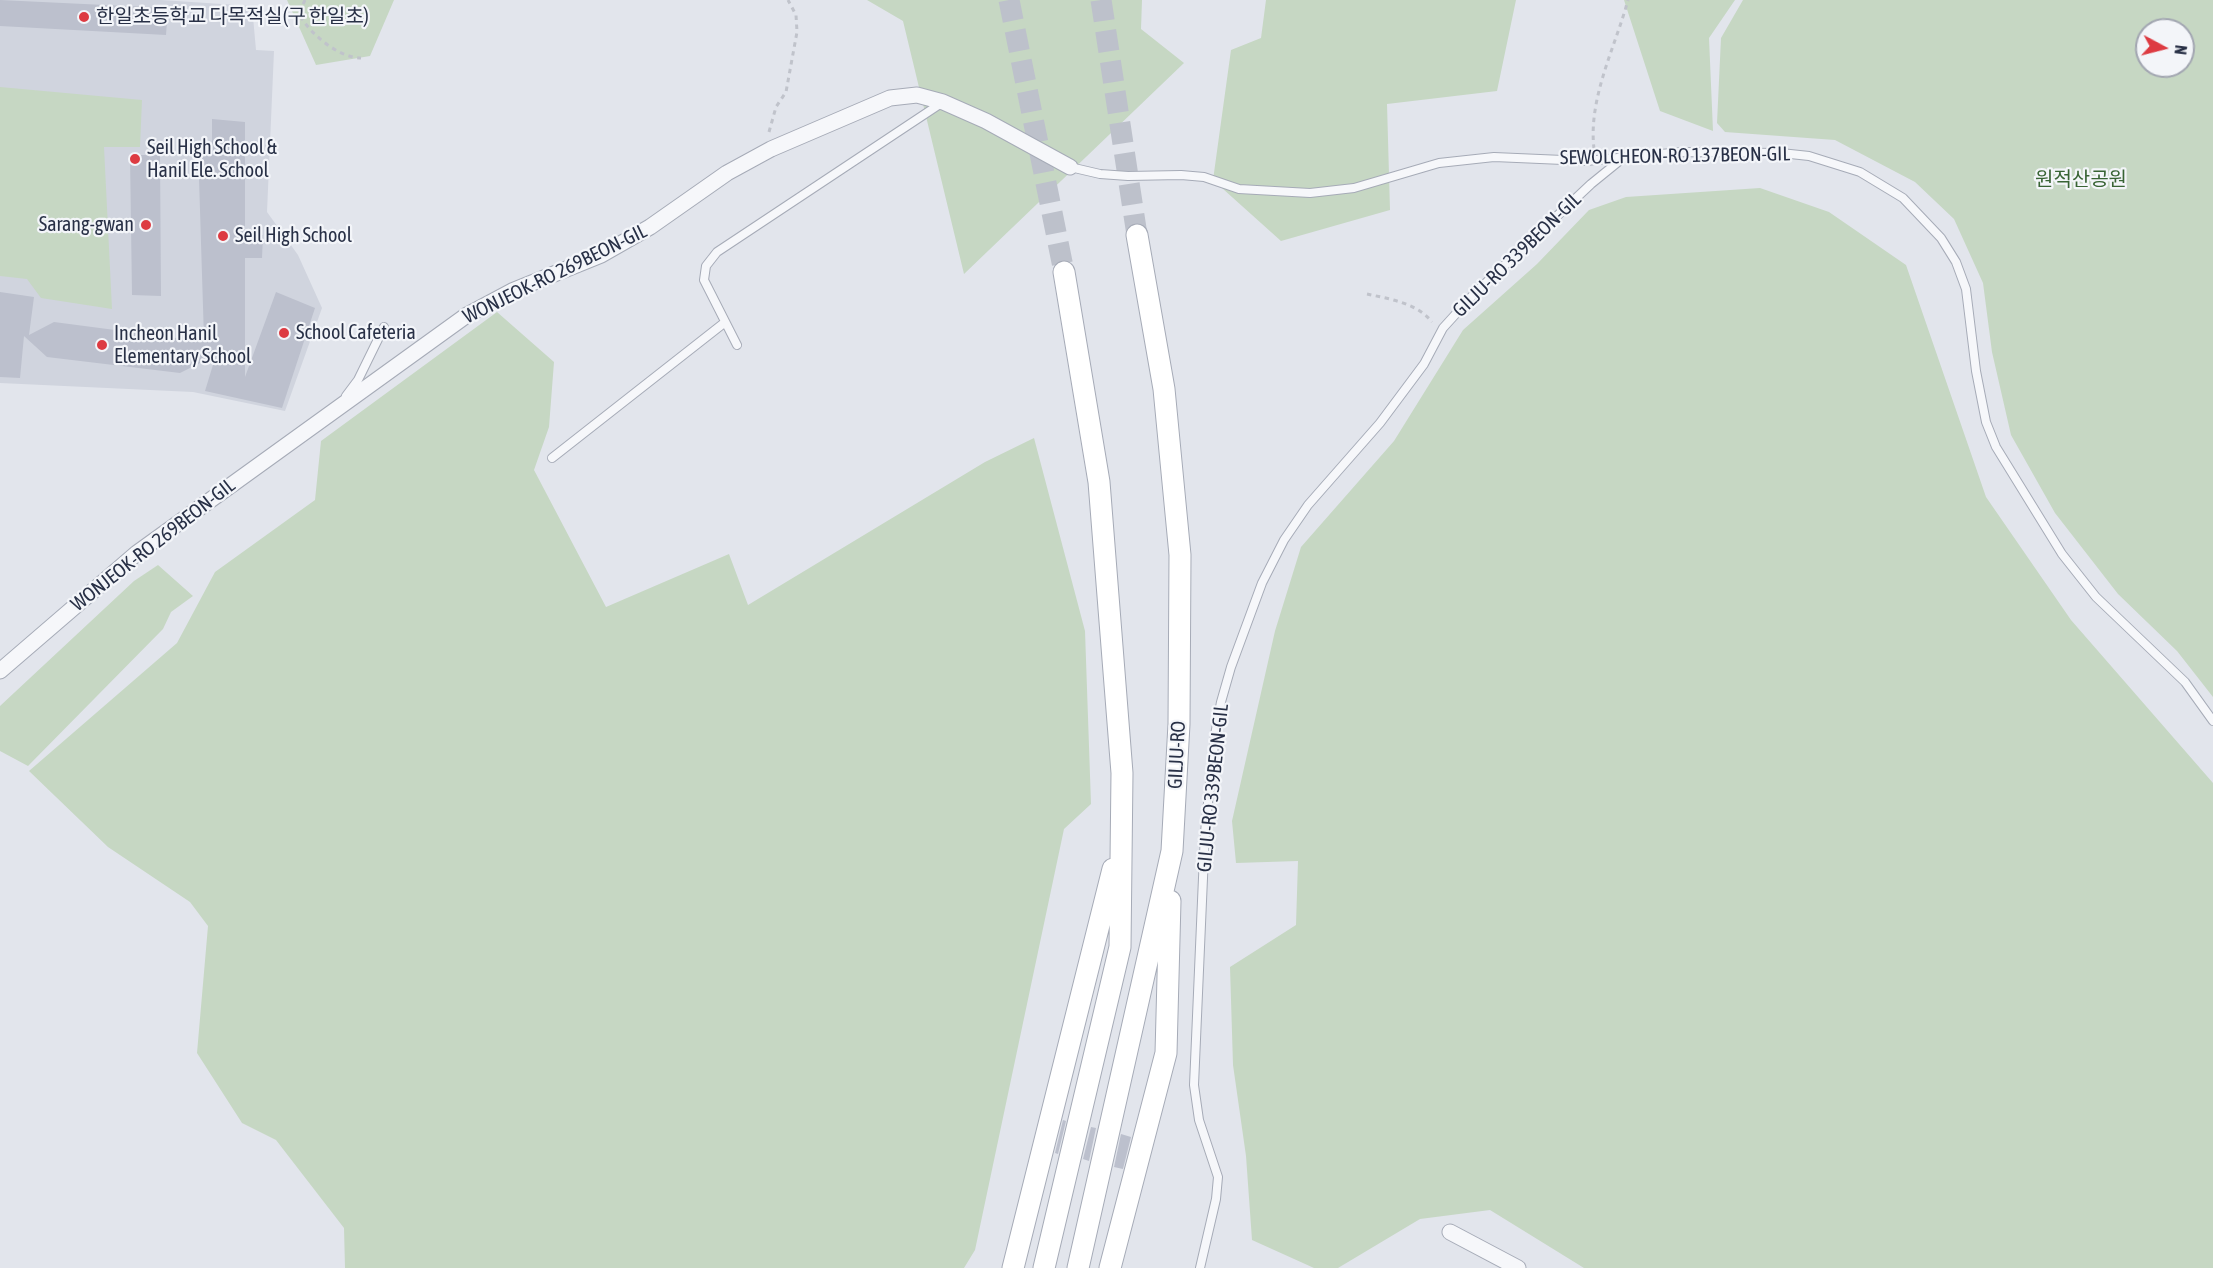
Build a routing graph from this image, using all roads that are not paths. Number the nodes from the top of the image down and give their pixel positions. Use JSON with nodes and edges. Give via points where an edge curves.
{"nodes":[{"id":1,"x":943,"y":102,"type":"junction"},
{"id":2,"x":1623,"y":158,"type":"junction"},
{"id":3,"x":1070,"y":167,"type":"joint"},
{"id":4,"x":1137,"y":234,"type":"tunnel mouth"},
{"id":5,"x":1064,"y":272,"type":"tunnel mouth"},
{"id":6,"x":724,"y":323,"type":"junction"},
{"id":7,"x":384,"y":327,"type":"dead end"},
{"id":8,"x":737,"y":345,"type":"dead end"},
{"id":9,"x":339,"y":405,"type":"junction"},
{"id":10,"x":552,"y":458,"type":"dead end"},
{"id":11,"x":0,"y":671,"type":"edge"},
{"id":12,"x":2213,"y":721,"type":"edge"},
{"id":13,"x":1122,"y":834,"type":"junction"},
{"id":14,"x":1172,"y":851,"type":"junction"},
{"id":15,"x":1450,"y":1232,"type":"dead end"},
{"id":16,"x":1013,"y":1268,"type":"edge"},
{"id":17,"x":1044,"y":1268,"type":"edge"},
{"id":18,"x":1078,"y":1268,"type":"edge"},
{"id":19,"x":1110,"y":1268,"type":"edge"},
{"id":20,"x":1200,"y":1268,"type":"edge"},
{"id":21,"x":1518,"y":1268,"type":"edge"}],
"edges":[{"from":1,"to":3,"type":"street","name":"WONJEOK-RO 269BEON-GIL"},
{"from":1,"to":6,"type":"lane","via":[[717,252],[706,266],[704,280]]},
{"from":1,"to":9,"type":"street","name":"WONJEOK-RO 269BEON-GIL","via":[[917,95],[890,98],[771,149],[610,249],[467,315]]},
{"from":2,"to":3,"type":"lane","name":"SEWOLCHEON-RO 137BEON-GIL","via":[[1494,157],[1439,163],[1354,188],[1310,193],[1239,189],[1204,177],[1119,176]]},
{"from":2,"to":12,"type":"lane","name":"SEWOLCHEON-RO 137BEON-GIL","via":[[1683,152],[1809,156],[1860,172],[1903,198],[1941,238],[1956,262],[1966,289],[1980,395],[1996,447],[2077,575],[2185,682]]},
{"from":2,"to":20,"type":"lane","name":"GILJU-RO 339BEON-GIL","via":[[1473,295],[1443,328],[1424,364],[1386,414],[1308,505],[1262,583],[1221,702],[1205,832],[1194,1085],[1199,1120],[1218,1177]]},
{"from":4,"to":14,"type":"main road","name":"GILJU-RO","via":[[1164,390],[1180,555],[1179,724]]},
{"from":5,"to":13,"type":"main road","via":[[1099,482],[1122,773]]},
{"from":6,"to":8,"type":"lane"},
{"from":6,"to":10,"type":"lane"},
{"from":7,"to":9,"type":"lane","via":[[358,380]]},
{"from":9,"to":11,"type":"street","name":"WONJEOK-RO 269BEON-GIL","via":[[137,553]]},
{"from":13,"to":16,"type":"main road"},
{"from":13,"to":17,"type":"main road","via":[[1120,947]]},
{"from":14,"to":18,"type":"main road","name":"GILJU-RO"},
{"from":14,"to":19,"type":"main road","via":[[1166,1053]]},
{"from":15,"to":21,"type":"street"}]}
